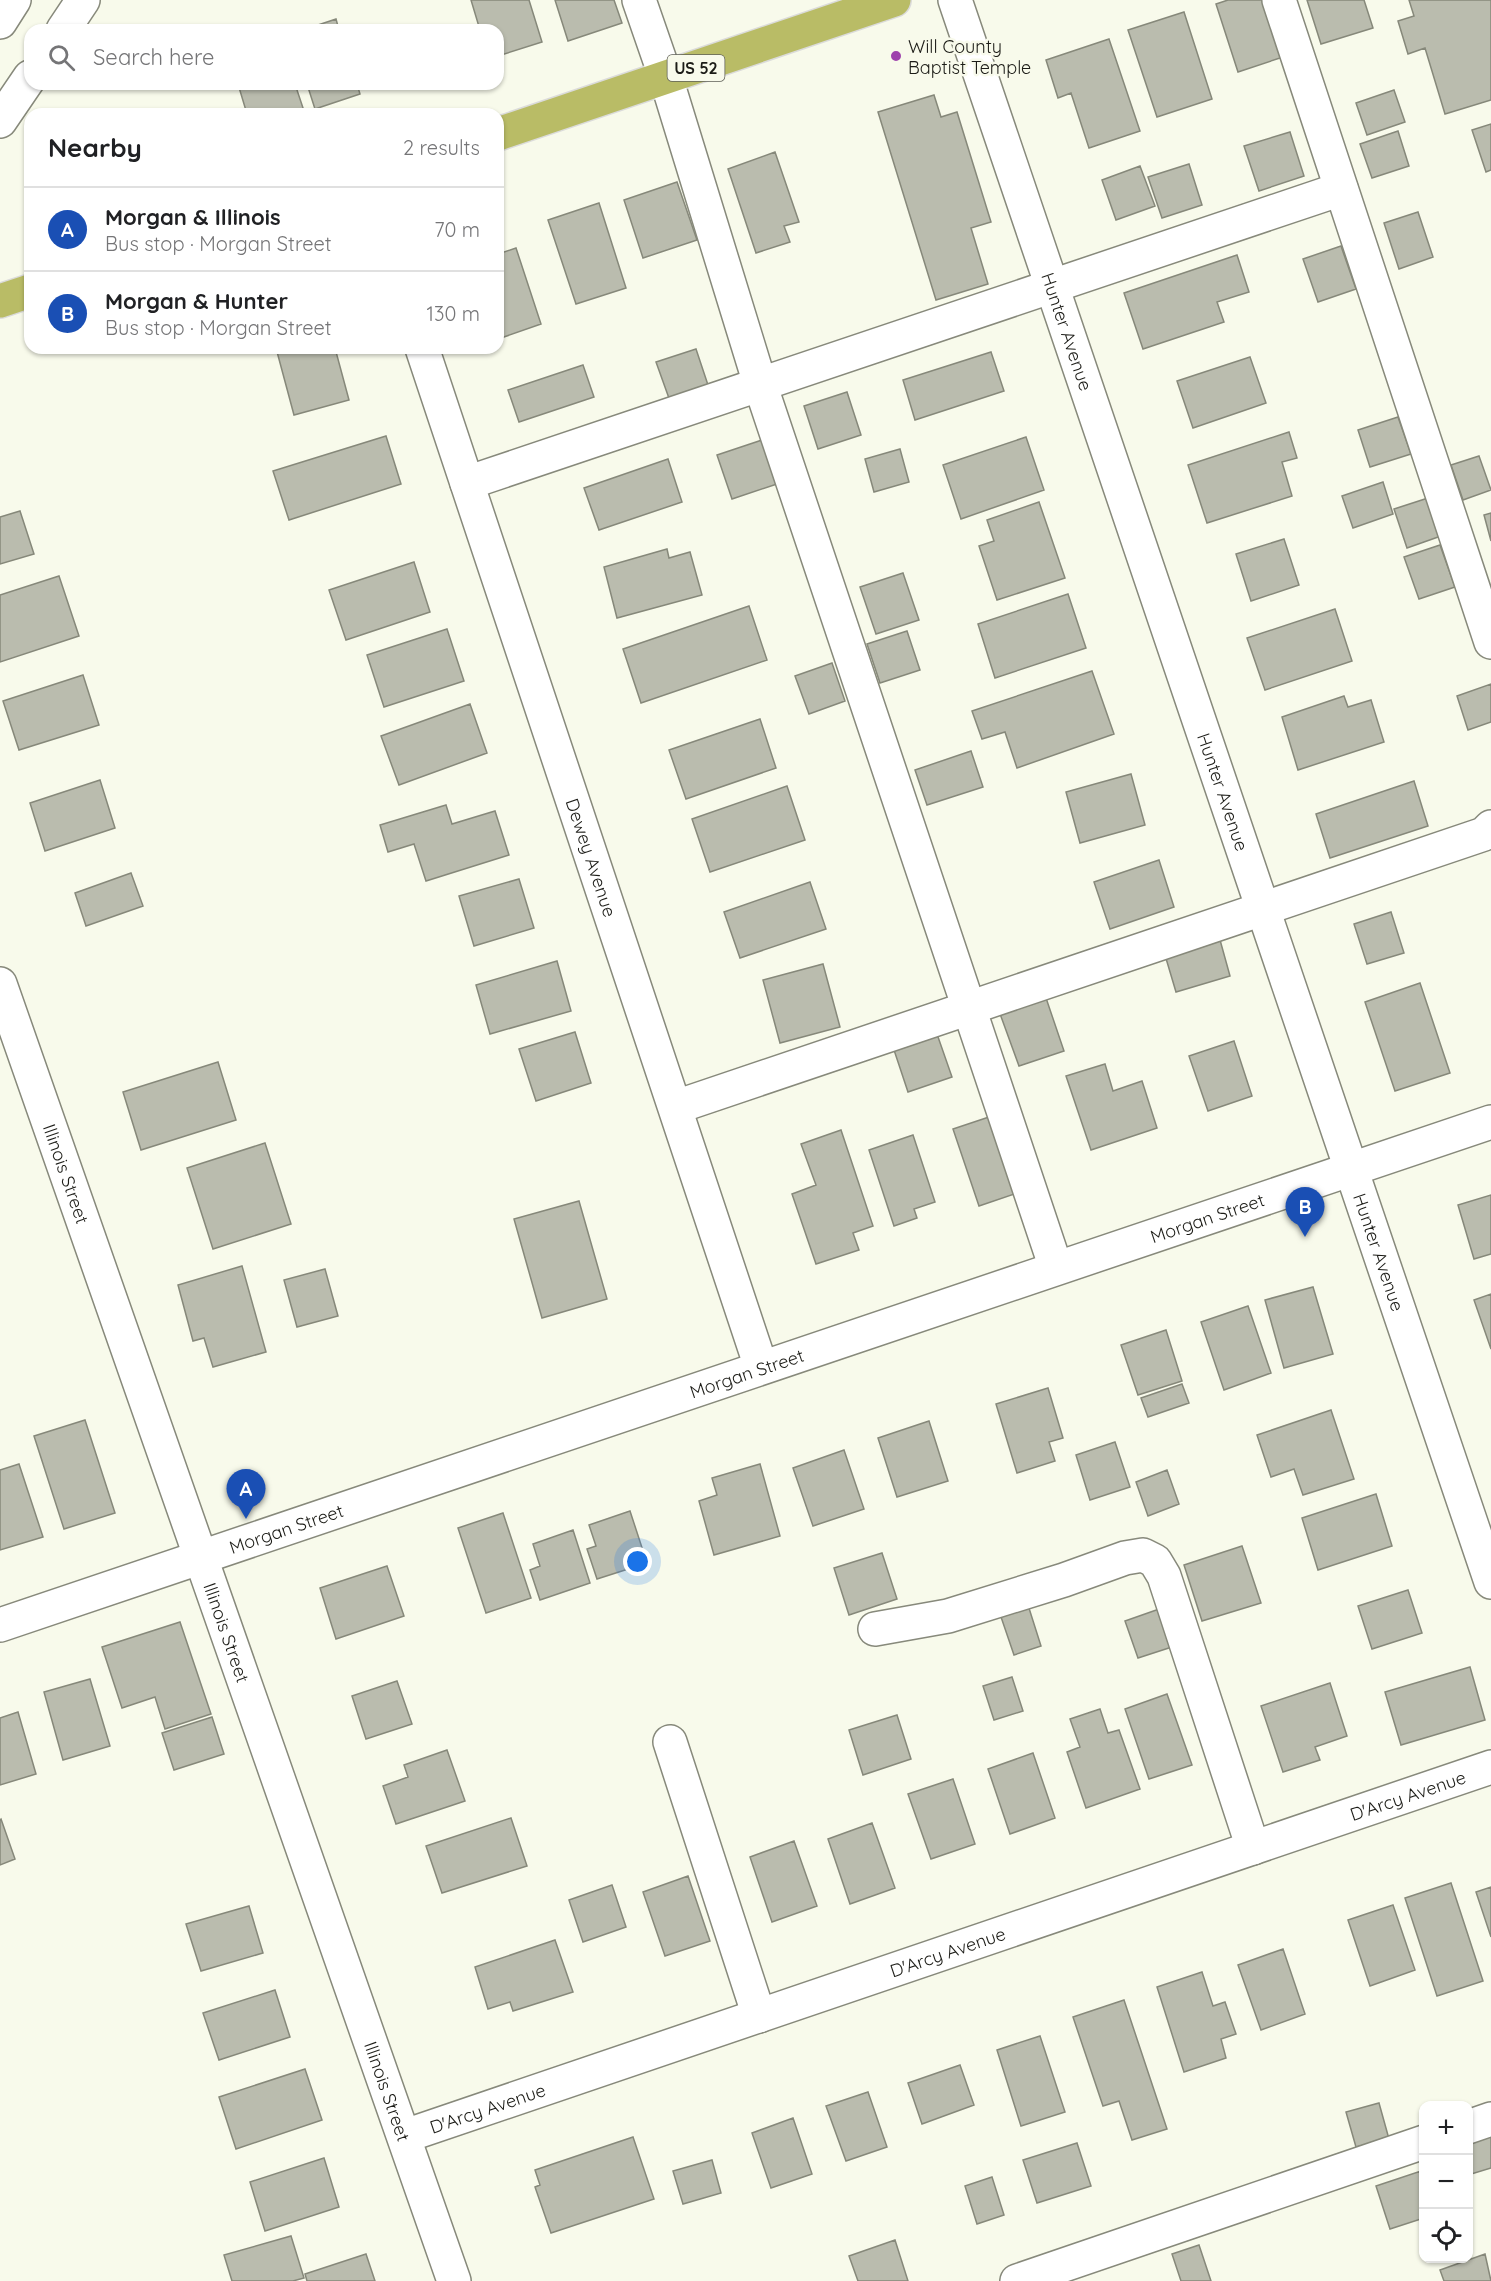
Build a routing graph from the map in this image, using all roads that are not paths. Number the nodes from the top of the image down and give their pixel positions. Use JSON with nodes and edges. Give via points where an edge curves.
{"nodes":[{"id":1,"x":14,"y":0,"type":"edge"},
{"id":2,"x":83,"y":0,"type":"edge"},
{"id":3,"x":639,"y":0,"type":"edge"},
{"id":4,"x":894,"y":0,"type":"edge"},
{"id":5,"x":955,"y":0,"type":"edge"},
{"id":6,"x":1279,"y":0,"type":"edge"},
{"id":7,"x":0,"y":22,"type":"edge"},
{"id":8,"x":67,"y":24,"type":"edge"},
{"id":9,"x":666,"y":78,"type":"junction"},
{"id":10,"x":24,"y":87,"type":"edge"},
{"id":11,"x":0,"y":121,"type":"edge"},
{"id":12,"x":504,"y":132,"type":"edge"},
{"id":13,"x":1341,"y":189,"type":"junction"},
{"id":14,"x":1052,"y":286,"type":"junction"},
{"id":15,"x":24,"y":293,"type":"edge"},
{"id":16,"x":0,"y":301,"type":"edge"},
{"id":17,"x":424,"y":354,"type":"edge"},
{"id":18,"x":760,"y":384,"type":"junction"},
{"id":19,"x":467,"y":483,"type":"junction"},
{"id":20,"x":1491,"y":642,"type":"edge"},
{"id":21,"x":1491,"y":827,"type":"edge"},
{"id":22,"x":1263,"y":909,"type":"junction"},
{"id":23,"x":1,"y":988,"type":"edge"},
{"id":24,"x":970,"y":1007,"type":"junction"},
{"id":25,"x":676,"y":1107,"type":"junction"},
{"id":26,"x":1491,"y":1122,"type":"edge"},
{"id":27,"x":1351,"y":1169,"type":"junction"},
{"id":28,"x":1056,"y":1268,"type":"junction"},
{"id":29,"x":761,"y":1368,"type":"junction"},
{"id":30,"x":200,"y":1557,"type":"junction"},
{"id":31,"x":1491,"y":1582,"type":"edge"},
{"id":32,"x":0,"y":1625,"type":"edge"},
{"id":33,"x":875,"y":1629,"type":"dead end"},
{"id":34,"x":669,"y":1742,"type":"dead end"},
{"id":35,"x":1491,"y":1767,"type":"edge"},
{"id":36,"x":1252,"y":1848,"type":"junction"},
{"id":37,"x":759,"y":2016,"type":"junction"},
{"id":38,"x":1491,"y":2119,"type":"edge"},
{"id":39,"x":1473,"y":2125,"type":"edge"},
{"id":40,"x":405,"y":2136,"type":"junction"},
{"id":41,"x":1419,"y":2144,"type":"edge"},
{"id":42,"x":454,"y":2281,"type":"edge"},
{"id":43,"x":1017,"y":2281,"type":"edge"}],
"edges":[{"from":1,"to":7,"type":"street"},
{"from":2,"to":8,"type":"street"},
{"from":3,"to":9,"type":"street"},
{"from":4,"to":9,"type":"main road","number":"US 52"},
{"from":5,"to":14,"type":"street","name":"Hunter Avenue"},
{"from":6,"to":13,"type":"street"},
{"from":9,"to":12,"type":"main road","number":"US 52"},
{"from":9,"to":18,"type":"street"},
{"from":10,"to":11,"type":"street"},
{"from":13,"to":14,"type":"street"},
{"from":13,"to":20,"type":"street"},
{"from":14,"to":18,"type":"street"},
{"from":14,"to":22,"type":"street","name":"Hunter Avenue"},
{"from":15,"to":16,"type":"main road"},
{"from":17,"to":19,"type":"street","name":"Dewey Avenue"},
{"from":18,"to":19,"type":"street"},
{"from":18,"to":24,"type":"street"},
{"from":19,"to":25,"type":"street","name":"Dewey Avenue"},
{"from":21,"to":22,"type":"street","via":[[1484,834]]},
{"from":22,"to":24,"type":"street"},
{"from":22,"to":27,"type":"street","name":"Hunter Avenue"},
{"from":23,"to":30,"type":"street","name":"Illinois Street"},
{"from":24,"to":25,"type":"street"},
{"from":24,"to":28,"type":"street"},
{"from":25,"to":29,"type":"street","name":"Dewey Avenue"},
{"from":26,"to":27,"type":"street","name":"Morgan Street"},
{"from":27,"to":28,"type":"street","name":"Morgan Street"},
{"from":27,"to":31,"type":"street","name":"Hunter Avenue"},
{"from":28,"to":29,"type":"street","name":"Morgan Street"},
{"from":29,"to":30,"type":"street","name":"Morgan Street"},
{"from":30,"to":32,"type":"street","name":"Morgan Street"},
{"from":30,"to":40,"type":"street","name":"Illinois Street"},
{"from":33,"to":36,"type":"street","via":[[948,1616],[1125,1558],[1143,1555],[1155,1561],[1164,1576]]},
{"from":34,"to":37,"type":"street"},
{"from":35,"to":36,"type":"street","name":"D'Arcy Avenue"},
{"from":36,"to":37,"type":"street","name":"D'Arcy Avenue"},
{"from":37,"to":40,"type":"street","name":"D'Arcy Avenue"},
{"from":38,"to":39,"type":"street"},
{"from":40,"to":42,"type":"street","name":"Illinois Street"},
{"from":41,"to":43,"type":"street"}]}
